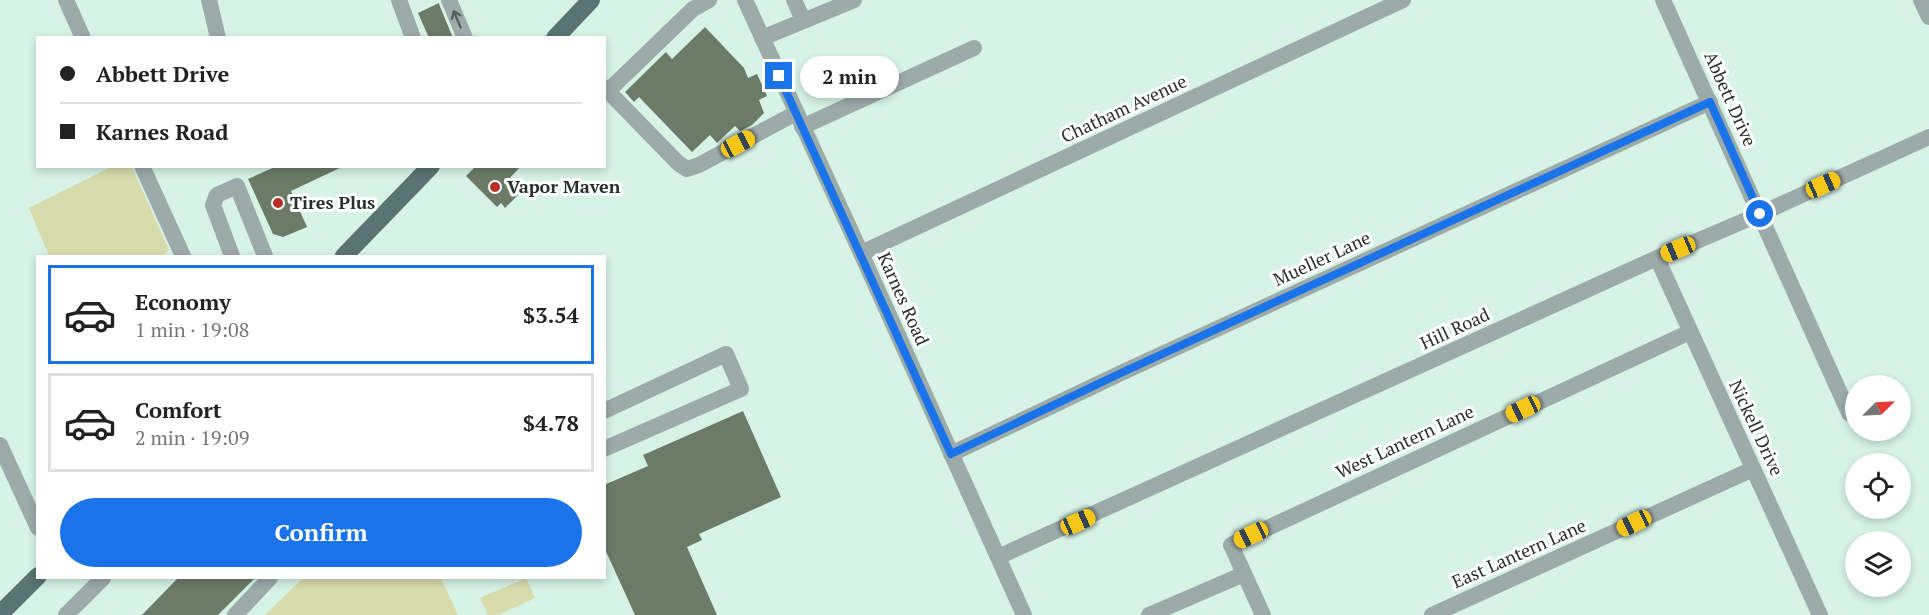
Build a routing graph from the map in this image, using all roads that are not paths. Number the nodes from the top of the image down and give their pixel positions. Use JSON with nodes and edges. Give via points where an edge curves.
{"nodes":[{"id":1,"x":66,"y":0,"type":"edge"},
{"id":2,"x":209,"y":0,"type":"edge"},
{"id":3,"x":399,"y":0,"type":"edge"},
{"id":4,"x":449,"y":0,"type":"edge"},
{"id":5,"x":591,"y":0,"type":"edge"},
{"id":6,"x":709,"y":0,"type":"edge"},
{"id":7,"x":745,"y":0,"type":"edge"},
{"id":8,"x":794,"y":0,"type":"edge"},
{"id":9,"x":1403,"y":0,"type":"edge"},
{"id":10,"x":1664,"y":0,"type":"edge"},
{"id":11,"x":1922,"y":0,"type":"edge"},
{"id":12,"x":845,"y":2,"type":"edge"},
{"id":13,"x":1929,"y":17,"type":"edge"},
{"id":14,"x":803,"y":20,"type":"junction"},
{"id":15,"x":82,"y":36,"type":"edge"},
{"id":16,"x":218,"y":36,"type":"edge"},
{"id":17,"x":412,"y":36,"type":"edge"},
{"id":18,"x":464,"y":36,"type":"edge"},
{"id":19,"x":557,"y":36,"type":"edge"},
{"id":20,"x":762,"y":38,"type":"junction"},
{"id":21,"x":974,"y":48,"type":"dead end"},
{"id":22,"x":606,"y":89,"type":"edge"},
{"id":23,"x":1710,"y":102,"type":"junction"},
{"id":24,"x":799,"y":120,"type":"junction"},
{"id":25,"x":1929,"y":137,"type":"edge"},
{"id":26,"x":143,"y":168,"type":"edge"},
{"id":27,"x":429,"y":168,"type":"edge"},
{"id":28,"x":1760,"y":214,"type":"junction"},
{"id":29,"x":861,"y":253,"type":"junction"},
{"id":30,"x":183,"y":255,"type":"edge"},
{"id":31,"x":232,"y":255,"type":"edge"},
{"id":32,"x":265,"y":255,"type":"edge"},
{"id":33,"x":345,"y":255,"type":"edge"},
{"id":34,"x":1657,"y":258,"type":"junction"},
{"id":35,"x":1690,"y":332,"type":"junction"},
{"id":36,"x":1845,"y":404,"type":"edge"},
{"id":37,"x":606,"y":410,"type":"edge"},
{"id":38,"x":0,"y":445,"type":"edge"},
{"id":39,"x":606,"y":448,"type":"edge"},
{"id":40,"x":951,"y":454,"type":"junction"},
{"id":41,"x":1753,"y":469,"type":"junction"},
{"id":42,"x":36,"y":524,"type":"edge"},
{"id":43,"x":999,"y":557,"type":"junction"},
{"id":44,"x":1244,"y":574,"type":"junction"},
{"id":45,"x":36,"y":578,"type":"edge"},
{"id":46,"x":102,"y":579,"type":"edge"},
{"id":47,"x":269,"y":579,"type":"edge"},
{"id":48,"x":9,"y":612,"type":"edge"},
{"id":49,"x":66,"y":615,"type":"edge"},
{"id":50,"x":235,"y":615,"type":"edge"},
{"id":51,"x":1024,"y":615,"type":"edge"},
{"id":52,"x":1149,"y":615,"type":"edge"},
{"id":53,"x":1263,"y":615,"type":"edge"},
{"id":54,"x":1432,"y":615,"type":"edge"},
{"id":55,"x":1820,"y":615,"type":"edge"}],
"edges":[{"from":1,"to":15,"type":"street"},
{"from":2,"to":16,"type":"street"},
{"from":3,"to":17,"type":"street"},
{"from":18,"to":4,"type":"street","one_way":true},
{"from":5,"to":19,"type":"main road"},
{"from":6,"to":22,"type":"street","via":[[693,9]]},
{"from":7,"to":20,"type":"street","name":"Karnes Road"},
{"from":8,"to":14,"type":"street"},
{"from":9,"to":29,"type":"street","name":"Chatham Avenue"},
{"from":10,"to":23,"type":"street","name":"Abbett Drive"},
{"from":11,"to":13,"type":"street"},
{"from":12,"to":14,"type":"street"},
{"from":14,"to":20,"type":"street"},
{"from":20,"to":24,"type":"street","name":"Karnes Road"},
{"from":21,"to":24,"type":"street"},
{"from":22,"to":24,"type":"street","via":[[678,164],[687,168]]},
{"from":23,"to":28,"type":"street","name":"Abbett Drive"},
{"from":23,"to":40,"type":"street","name":"Mueller Lane"},
{"from":24,"to":29,"type":"street","name":"Karnes Road"},
{"from":25,"to":28,"type":"street","name":"Hill Road"},
{"from":26,"to":30,"type":"street"},
{"from":27,"to":33,"type":"main road"},
{"from":28,"to":34,"type":"street","name":"Hill Road"},
{"from":28,"to":36,"type":"street","name":"Abbett Drive"},
{"from":29,"to":40,"type":"street","name":"Karnes Road"},
{"from":31,"to":32,"type":"street","via":[[213,205],[217,195],[237,186]]},
{"from":34,"to":35,"type":"street","name":"Nickell Drive"},
{"from":34,"to":43,"type":"street","name":"Hill Road"},
{"from":35,"to":41,"type":"street","name":"Nickell Drive"},
{"from":35,"to":44,"type":"street","name":"West Lantern Lane","via":[[1231,545]]},
{"from":37,"to":39,"type":"street","via":[[726,354],[741,389]]},
{"from":38,"to":42,"type":"street"},
{"from":40,"to":43,"type":"street","name":"Karnes Road"},
{"from":41,"to":54,"type":"street","name":"East Lantern Lane"},
{"from":41,"to":55,"type":"street","name":"Nickell Drive"},
{"from":43,"to":51,"type":"street","name":"Karnes Road"},
{"from":44,"to":52,"type":"street"},
{"from":44,"to":53,"type":"street"},
{"from":45,"to":48,"type":"main road"},
{"from":46,"to":49,"type":"street"},
{"from":47,"to":50,"type":"street"}]}
